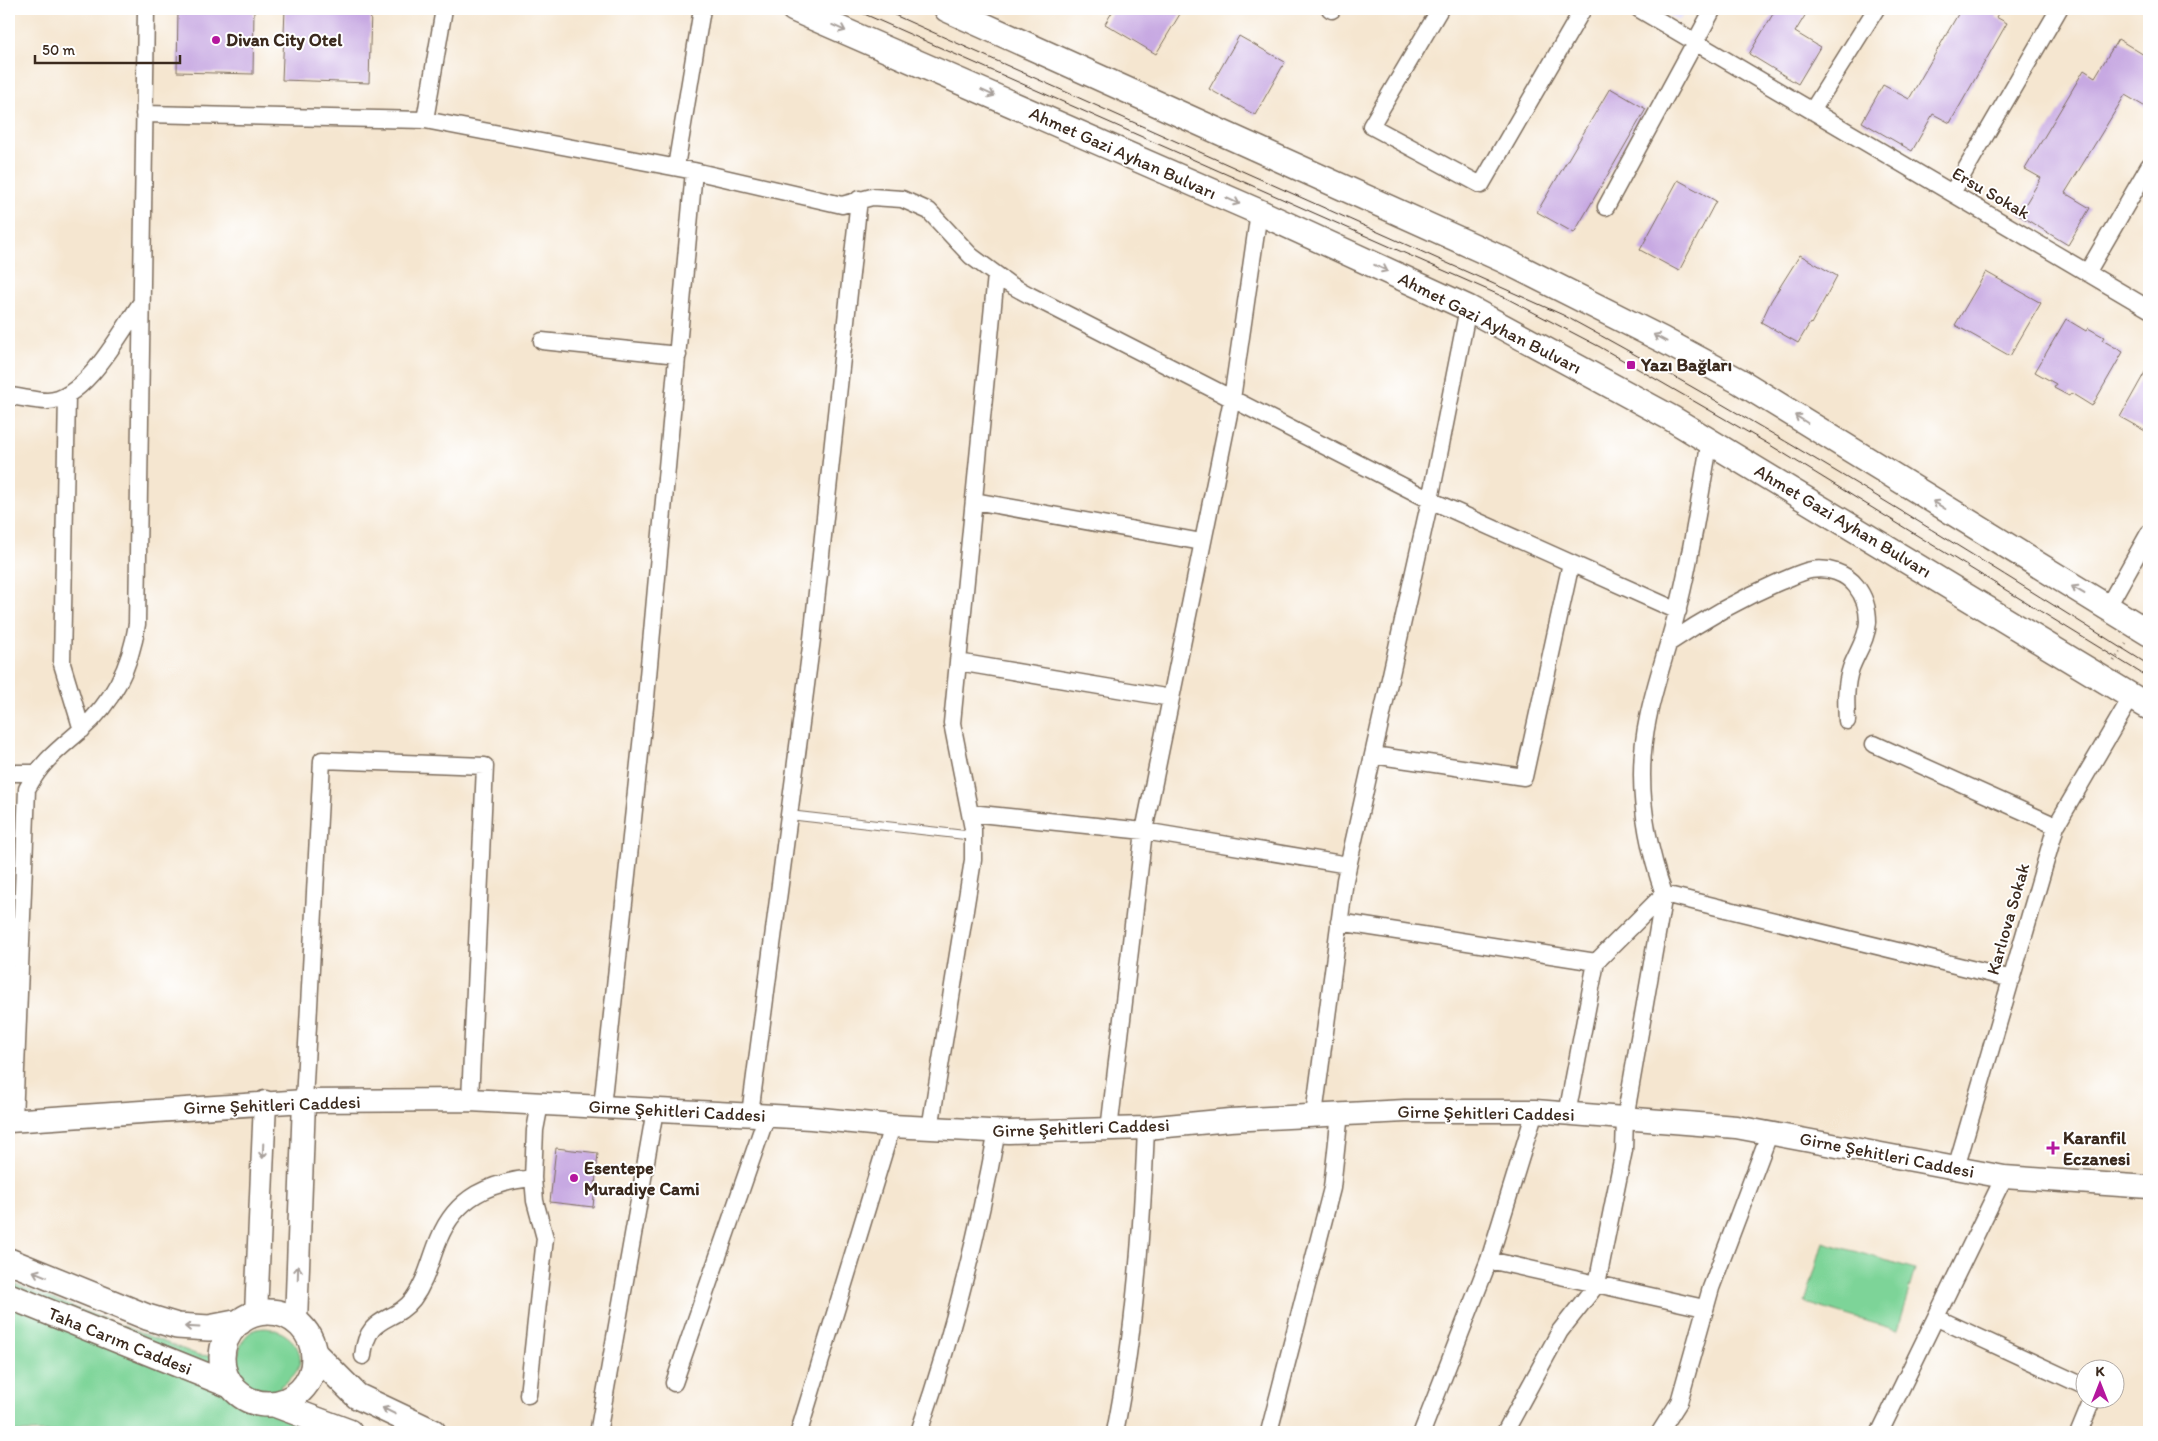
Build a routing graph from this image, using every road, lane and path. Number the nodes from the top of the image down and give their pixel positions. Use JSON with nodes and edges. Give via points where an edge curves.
{"nodes":[{"id":1,"x":146,"y":9,"type":"edge"},
{"id":2,"x":444,"y":9,"type":"edge"},
{"id":3,"x":702,"y":9,"type":"edge"},
{"id":4,"x":794,"y":9,"type":"edge"},
{"id":5,"x":947,"y":9,"type":"edge"},
{"id":6,"x":1440,"y":9,"type":"edge"},
{"id":7,"x":1583,"y":9,"type":"edge"},
{"id":8,"x":1638,"y":9,"type":"edge"},
{"id":9,"x":1713,"y":9,"type":"edge"},
{"id":10,"x":1876,"y":9,"type":"edge"},
{"id":11,"x":2059,"y":9,"type":"edge"},
{"id":12,"x":1695,"y":42,"type":"junction"},
{"id":13,"x":1812,"y":111,"type":"junction"},
{"id":14,"x":144,"y":114,"type":"junction"},
{"id":15,"x":425,"y":120,"type":"junction"},
{"id":16,"x":2149,"y":166,"type":"edge"},
{"id":17,"x":676,"y":167,"type":"junction"},
{"id":18,"x":694,"y":171,"type":"junction"},
{"id":19,"x":1952,"y":193,"type":"junction"},
{"id":20,"x":859,"y":199,"type":"junction"},
{"id":21,"x":1606,"y":207,"type":"dead end"},
{"id":22,"x":1259,"y":212,"type":"junction"},
{"id":23,"x":2088,"y":273,"type":"junction"},
{"id":24,"x":996,"y":275,"type":"junction"},
{"id":25,"x":141,"y":303,"type":"junction"},
{"id":26,"x":1468,"y":308,"type":"junction"},
{"id":27,"x":2149,"y":309,"type":"edge"},
{"id":28,"x":542,"y":341,"type":"dead end"},
{"id":29,"x":678,"y":355,"type":"junction"},
{"id":30,"x":67,"y":395,"type":"junction"},
{"id":31,"x":9,"y":396,"type":"edge"},
{"id":32,"x":1232,"y":399,"type":"junction"},
{"id":33,"x":1710,"y":441,"type":"junction"},
{"id":34,"x":1430,"y":500,"type":"junction"},
{"id":35,"x":974,"y":501,"type":"junction"},
{"id":36,"x":2149,"y":533,"type":"edge"},
{"id":37,"x":1202,"y":542,"type":"junction"},
{"id":38,"x":1571,"y":563,"type":"junction"},
{"id":39,"x":2107,"y":608,"type":"junction"},
{"id":40,"x":1678,"y":611,"type":"junction"},
{"id":41,"x":2144,"y":630,"type":"edge"},
{"id":42,"x":1669,"y":643,"type":"junction"},
{"id":43,"x":958,"y":662,"type":"junction"},
{"id":44,"x":2103,"y":678,"type":"junction"},
{"id":45,"x":1171,"y":698,"type":"junction"},
{"id":46,"x":2141,"y":702,"type":"edge"},
{"id":47,"x":1847,"y":721,"type":"dead end"},
{"id":48,"x":82,"y":730,"type":"junction"},
{"id":49,"x":1874,"y":744,"type":"dead end"},
{"id":50,"x":1373,"y":755,"type":"junction"},
{"id":51,"x":9,"y":773,"type":"edge"},
{"id":52,"x":36,"y":773,"type":"junction"},
{"id":53,"x":789,"y":815,"type":"junction"},
{"id":54,"x":972,"y":821,"type":"junction"},
{"id":55,"x":2056,"y":826,"type":"junction"},
{"id":56,"x":1144,"y":831,"type":"junction"},
{"id":57,"x":1348,"y":865,"type":"junction"},
{"id":58,"x":1664,"y":894,"type":"junction"},
{"id":59,"x":1339,"y":922,"type":"junction"},
{"id":60,"x":15,"y":934,"type":"edge"},
{"id":61,"x":1596,"y":962,"type":"junction"},
{"id":62,"x":2012,"y":979,"type":"junction"},
{"id":63,"x":470,"y":1100,"type":"junction"},
{"id":64,"x":304,"y":1101,"type":"junction"},
{"id":65,"x":265,"y":1102,"type":"junction"},
{"id":66,"x":540,"y":1104,"type":"junction"},
{"id":67,"x":602,"y":1107,"type":"junction"},
{"id":68,"x":656,"y":1110,"type":"junction"},
{"id":69,"x":1535,"y":1111,"type":"junction"},
{"id":70,"x":1340,"y":1113,"type":"junction"},
{"id":71,"x":1568,"y":1114,"type":"junction"},
{"id":72,"x":758,"y":1115,"type":"junction"},
{"id":73,"x":1314,"y":1115,"type":"junction"},
{"id":74,"x":1625,"y":1119,"type":"junction"},
{"id":75,"x":11,"y":1121,"type":"edge"},
{"id":76,"x":892,"y":1126,"type":"junction"},
{"id":77,"x":1146,"y":1128,"type":"junction"},
{"id":78,"x":930,"y":1129,"type":"junction"},
{"id":79,"x":1109,"y":1130,"type":"junction"},
{"id":80,"x":997,"y":1132,"type":"junction"},
{"id":81,"x":1770,"y":1132,"type":"junction"},
{"id":82,"x":1956,"y":1168,"type":"junction"},
{"id":83,"x":2004,"y":1177,"type":"junction"},
{"id":84,"x":532,"y":1178,"type":"junction"},
{"id":85,"x":2149,"y":1187,"type":"edge"},
{"id":86,"x":1489,"y":1260,"type":"junction"},
{"id":87,"x":9,"y":1261,"type":"edge"},
{"id":88,"x":1597,"y":1284,"type":"junction"},
{"id":89,"x":9,"y":1296,"type":"edge"},
{"id":90,"x":1704,"y":1308,"type":"junction"},
{"id":91,"x":248,"y":1318,"type":"junction"},
{"id":92,"x":1937,"y":1318,"type":"junction"},
{"id":93,"x":296,"y":1322,"type":"junction"},
{"id":94,"x":314,"y":1353,"type":"junction"},
{"id":95,"x":363,"y":1356,"type":"dead end"},
{"id":96,"x":2076,"y":1382,"type":"edge"},
{"id":97,"x":674,"y":1384,"type":"dead end"},
{"id":98,"x":232,"y":1386,"type":"junction"},
{"id":99,"x":528,"y":1395,"type":"dead end"},
{"id":100,"x":274,"y":1404,"type":"junction"},
{"id":101,"x":2089,"y":1408,"type":"edge"},
{"id":102,"x":599,"y":1428,"type":"dead end"},
{"id":103,"x":349,"y":1432,"type":"edge"},
{"id":104,"x":432,"y":1432,"type":"edge"},
{"id":105,"x":799,"y":1432,"type":"edge"},
{"id":106,"x":919,"y":1432,"type":"edge"},
{"id":107,"x":1115,"y":1432,"type":"edge"},
{"id":108,"x":1269,"y":1432,"type":"edge"},
{"id":109,"x":1422,"y":1432,"type":"edge"},
{"id":110,"x":1506,"y":1432,"type":"edge"},
{"id":111,"x":1660,"y":1432,"type":"edge"},
{"id":112,"x":1880,"y":1432,"type":"edge"},
{"id":113,"x":2079,"y":1432,"type":"edge"}],
"edges":[{"from":1,"to":14,"type":"street"},
{"from":2,"to":15,"type":"street"},
{"from":3,"to":17,"type":"street"},
{"from":4,"to":22,"type":"main road","name":"Ahmet Gazi Ayhan Bulvarı","one_way":true},
{"from":39,"to":5,"type":"main road","one_way":true,"via":[[1741,382],[1663,340],[1504,260]]},
{"from":6,"to":7,"type":"street","via":[[1371,126],[1481,185]]},
{"from":8,"to":12,"type":"street","name":"Ersu Sokak"},
{"from":9,"to":12,"type":"street"},
{"from":10,"to":13,"type":"street"},
{"from":11,"to":19,"type":"street"},
{"from":12,"to":13,"type":"street","name":"Ersu Sokak"},
{"from":12,"to":21,"type":"street"},
{"from":13,"to":19,"type":"street","name":"Ersu Sokak"},
{"from":14,"to":15,"type":"street"},
{"from":14,"to":25,"type":"street"},
{"from":15,"to":17,"type":"street"},
{"from":16,"to":23,"type":"street"},
{"from":17,"to":18,"type":"street"},
{"from":18,"to":20,"type":"street","via":[[842,205]]},
{"from":18,"to":29,"type":"street"},
{"from":19,"to":23,"type":"street","name":"Ersu Sokak"},
{"from":20,"to":24,"type":"street","via":[[902,199],[929,211],[966,252]]},
{"from":20,"to":53,"type":"street","via":[[813,630]]},
{"from":22,"to":26,"type":"main road","name":"Ahmet Gazi Ayhan Bulvarı","one_way":true},
{"from":22,"to":32,"type":"street"},
{"from":23,"to":27,"type":"street","name":"Ersu Sokak"},
{"from":24,"to":32,"type":"street"},
{"from":24,"to":35,"type":"street"},
{"from":25,"to":30,"type":"street","via":[[86,380]]},
{"from":25,"to":48,"type":"street","via":[[137,624],[122,678],[102,709]]},
{"from":26,"to":33,"type":"main road","name":"Ahmet Gazi Ayhan Bulvarı"},
{"from":26,"to":34,"type":"street"},
{"from":28,"to":29,"type":"street"},
{"from":29,"to":67,"type":"street","via":[[646,698]]},
{"from":30,"to":31,"type":"street","via":[[48,401]]},
{"from":30,"to":48,"type":"street","via":[[62,664]]},
{"from":32,"to":34,"type":"street"},
{"from":32,"to":37,"type":"street"},
{"from":33,"to":40,"type":"street"},
{"from":33,"to":44,"type":"main road","name":"Ahmet Gazi Ayhan Bulvarı"},
{"from":34,"to":38,"type":"street"},
{"from":34,"to":50,"type":"street"},
{"from":35,"to":37,"type":"street"},
{"from":35,"to":43,"type":"street"},
{"from":36,"to":39,"type":"street"},
{"from":37,"to":45,"type":"street"},
{"from":38,"to":40,"type":"street"},
{"from":38,"to":50,"type":"street","via":[[1524,777]]},
{"from":39,"to":41,"type":"main road"},
{"from":40,"to":42,"type":"street"},
{"from":41,"to":44,"type":"path"},
{"from":42,"to":47,"type":"street","via":[[1739,601],[1803,572],[1822,569],[1840,574],[1860,592],[1868,622],[1847,686]]},
{"from":42,"to":58,"type":"street","via":[[1648,718],[1642,768],[1648,843]]},
{"from":43,"to":45,"type":"street"},
{"from":43,"to":54,"type":"street","via":[[952,723]]},
{"from":44,"to":46,"type":"main road","name":"Ahmet Gazi Ayhan Bulvarı"},
{"from":45,"to":56,"type":"street"},
{"from":46,"to":55,"type":"street","name":"Karlıova Sokak"},
{"from":48,"to":52,"type":"street","via":[[48,758]]},
{"from":49,"to":55,"type":"street"},
{"from":50,"to":57,"type":"street"},
{"from":51,"to":52,"type":"street"},
{"from":52,"to":60,"type":"street","via":[[27,789]]},
{"from":53,"to":54,"type":"lane","via":[[965,834]]},
{"from":53,"to":72,"type":"street"},
{"from":54,"to":56,"type":"street"},
{"from":54,"to":78,"type":"street","via":[[973,860]]},
{"from":55,"to":62,"type":"street","name":"Karlıova Sokak"},
{"from":56,"to":57,"type":"street"},
{"from":56,"to":79,"type":"street"},
{"from":57,"to":59,"type":"street"},
{"from":58,"to":61,"type":"street"},
{"from":58,"to":62,"type":"street"},
{"from":58,"to":74,"type":"street"},
{"from":59,"to":61,"type":"street"},
{"from":59,"to":73,"type":"street"},
{"from":60,"to":75,"type":"street"},
{"from":61,"to":71,"type":"street"},
{"from":62,"to":82,"type":"street","name":"Karlıova Sokak"},
{"from":63,"to":64,"type":"street","name":"Girne Şehitleri Caddesi"},
{"from":63,"to":64,"type":"street","via":[[484,766],[322,760]]},
{"from":63,"to":66,"type":"street","name":"Girne Şehitleri Caddesi"},
{"from":64,"to":65,"type":"street","name":"Girne Şehitleri Caddesi"},
{"from":93,"to":64,"type":"street","one_way":true},
{"from":65,"to":75,"type":"street","name":"Girne Şehitleri Caddesi"},
{"from":65,"to":91,"type":"street","one_way":true},
{"from":66,"to":67,"type":"street","name":"Girne Şehitleri Caddesi"},
{"from":66,"to":84,"type":"street","via":[[534,1130]]},
{"from":67,"to":68,"type":"street","name":"Girne Şehitleri Caddesi"},
{"from":68,"to":72,"type":"street","name":"Girne Şehitleri Caddesi"},
{"from":68,"to":102,"type":"street"},
{"from":69,"to":70,"type":"street","name":"Girne Şehitleri Caddesi"},
{"from":69,"to":71,"type":"street","name":"Girne Şehitleri Caddesi"},
{"from":69,"to":86,"type":"street"},
{"from":70,"to":73,"type":"street","name":"Girne Şehitleri Caddesi"},
{"from":70,"to":108,"type":"street","via":[[1332,1188]]},
{"from":71,"to":74,"type":"street","name":"Girne Şehitleri Caddesi"},
{"from":72,"to":76,"type":"street","name":"Girne Şehitleri Caddesi"},
{"from":72,"to":97,"type":"street"},
{"from":73,"to":77,"type":"street","name":"Girne Şehitleri Caddesi"},
{"from":74,"to":81,"type":"street","name":"Girne Şehitleri Caddesi"},
{"from":74,"to":88,"type":"street","via":[[1624,1150]]},
{"from":76,"to":78,"type":"street","name":"Girne Şehitleri Caddesi"},
{"from":76,"to":105,"type":"street"},
{"from":77,"to":79,"type":"street","name":"Girne Şehitleri Caddesi"},
{"from":77,"to":107,"type":"street","via":[[1138,1275]]},
{"from":78,"to":80,"type":"street","name":"Girne Şehitleri Caddesi"},
{"from":79,"to":80,"type":"street","name":"Girne Şehitleri Caddesi"},
{"from":80,"to":106,"type":"street","via":[[966,1277]]},
{"from":81,"to":82,"type":"street","name":"Girne Şehitleri Caddesi"},
{"from":81,"to":90,"type":"street"},
{"from":82,"to":83,"type":"street","name":"Girne Şehitleri Caddesi"},
{"from":83,"to":85,"type":"street","name":"Girne Şehitleri Caddesi"},
{"from":83,"to":92,"type":"street"},
{"from":84,"to":95,"type":"street","via":[[484,1188],[461,1205],[439,1238],[418,1291],[404,1308],[379,1321],[373,1328]]},
{"from":84,"to":99,"type":"street","via":[[545,1238]]},
{"from":86,"to":88,"type":"street"},
{"from":86,"to":109,"type":"street"},
{"from":91,"to":87,"type":"main road","name":"Taha Carım Caddesi","one_way":true,"via":[[209,1328],[177,1326]]},
{"from":88,"to":90,"type":"street"},
{"from":88,"to":110,"type":"street","via":[[1560,1332]]},
{"from":89,"to":98,"type":"main road","name":"Taha Carım Caddesi"},
{"from":90,"to":111,"type":"street","via":[[1679,1402]]},
{"from":91,"to":93,"type":"main road","via":[[275,1313]]},
{"from":91,"to":98,"type":"main road","via":[[229,1335],[223,1352],[226,1375]]},
{"from":92,"to":96,"type":"street"},
{"from":92,"to":112,"type":"street"},
{"from":93,"to":94,"type":"main road","via":[[305,1331]]},
{"from":94,"to":100,"type":"main road","via":[[311,1376],[304,1386],[296,1395]]},
{"from":104,"to":94,"type":"main road","one_way":true,"via":[[357,1396]]},
{"from":98,"to":100,"type":"main road","via":[[250,1400]]},
{"from":100,"to":103,"type":"main road"},
{"from":101,"to":113,"type":"street"}]}
